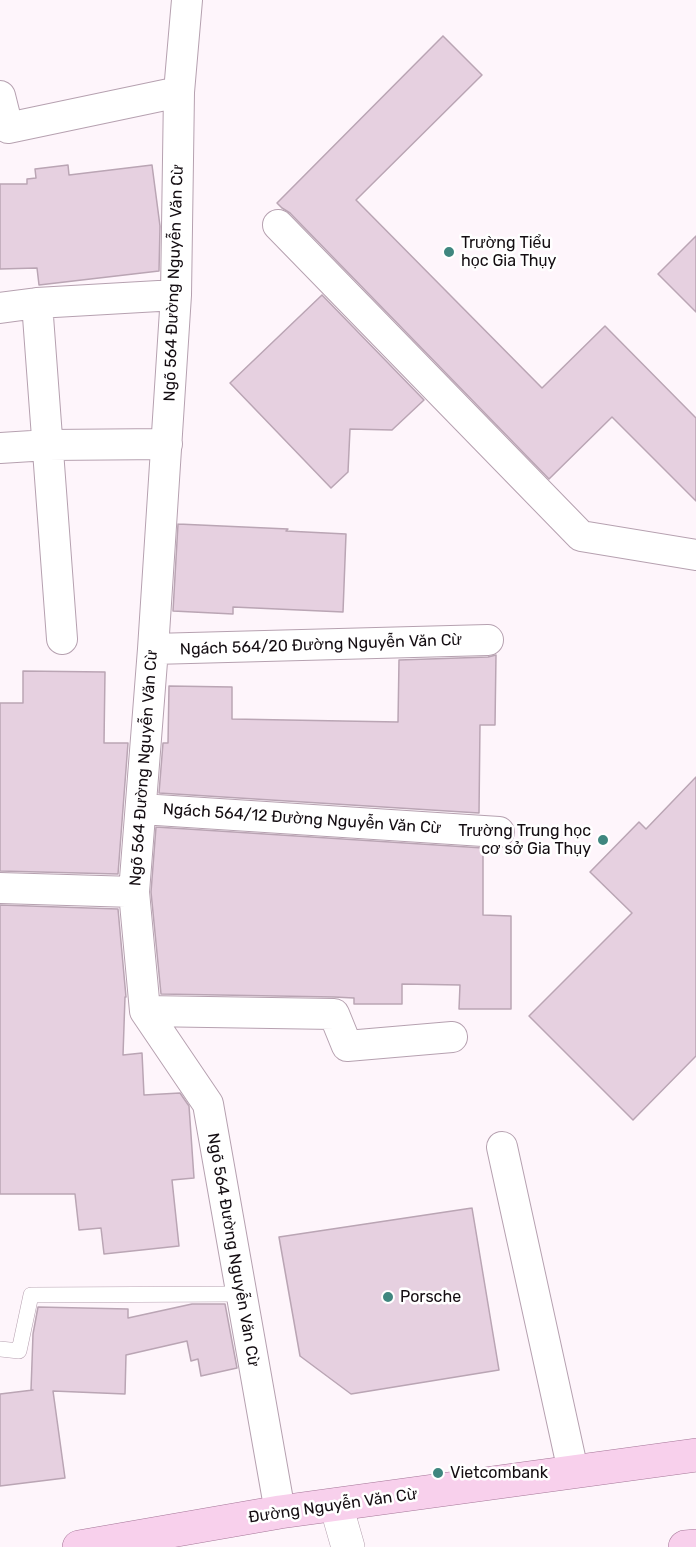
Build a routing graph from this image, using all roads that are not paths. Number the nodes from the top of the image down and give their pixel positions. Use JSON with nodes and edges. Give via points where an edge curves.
{"nodes":[{"id":1,"x":187,"y":0,"type":"edge"},
{"id":2,"x":179,"y":92,"type":"junction"},
{"id":3,"x":0,"y":96,"type":"edge"},
{"id":4,"x":278,"y":225,"type":"dead end"},
{"id":5,"x":176,"y":294,"type":"junction"},
{"id":6,"x":37,"y":303,"type":"junction"},
{"id":7,"x":0,"y":308,"type":"edge"},
{"id":8,"x":167,"y":444,"type":"junction"},
{"id":9,"x":48,"y":445,"type":"junction"},
{"id":10,"x":0,"y":448,"type":"edge"},
{"id":11,"x":696,"y":555,"type":"edge"},
{"id":12,"x":62,"y":639,"type":"dead end"},
{"id":13,"x":488,"y":640,"type":"dead end"},
{"id":14,"x":153,"y":649,"type":"junction"},
{"id":15,"x":141,"y":809,"type":"junction"},
{"id":16,"x":499,"y":832,"type":"dead end"},
{"id":17,"x":0,"y":888,"type":"edge"},
{"id":18,"x":134,"y":892,"type":"junction"},
{"id":19,"x":146,"y":1011,"type":"junction"},
{"id":20,"x":452,"y":1037,"type":"dead end"},
{"id":21,"x":502,"y":1147,"type":"dead end"},
{"id":22,"x":241,"y":1294,"type":"junction"},
{"id":23,"x":0,"y":1349,"type":"edge"},
{"id":24,"x":696,"y":1455,"type":"edge"},
{"id":25,"x":573,"y":1471,"type":"junction"},
{"id":26,"x":336,"y":1505,"type":"junction"},
{"id":27,"x":280,"y":1512,"type":"junction"},
{"id":28,"x":696,"y":1546,"type":"edge"},
{"id":29,"x":79,"y":1547,"type":"edge"},
{"id":30,"x":348,"y":1547,"type":"edge"},
{"id":31,"x":685,"y":1547,"type":"edge"}],
"edges":[{"from":1,"to":2,"type":"street","name":"Ngõ 564 Đường Nguyễn Văn Cừ"},
{"from":2,"to":3,"type":"street","via":[[8,128]]},
{"from":2,"to":5,"type":"street","name":"Ngõ 564 Đường Nguyễn Văn Cừ"},
{"from":4,"to":11,"type":"street","via":[[581,536]]},
{"from":5,"to":6,"type":"street"},
{"from":5,"to":8,"type":"street","name":"Ngõ 564 Đường Nguyễn Văn Cừ"},
{"from":6,"to":7,"type":"street"},
{"from":6,"to":9,"type":"street"},
{"from":8,"to":9,"type":"street"},
{"from":8,"to":14,"type":"street","name":"Ngõ 564 Đường Nguyễn Văn Cừ"},
{"from":9,"to":10,"type":"street"},
{"from":9,"to":12,"type":"street"},
{"from":13,"to":14,"type":"street","name":"Ngách 564/20 Đường Nguyễn Văn Cừ"},
{"from":14,"to":15,"type":"street","name":"Ngõ 564 Đường Nguyễn Văn Cừ"},
{"from":15,"to":16,"type":"street","name":"Ngách 564/12 Đường Nguyễn Văn Cừ"},
{"from":15,"to":18,"type":"street","name":"Ngõ 564 Đường Nguyễn Văn Cừ"},
{"from":17,"to":18,"type":"street"},
{"from":18,"to":19,"type":"street","name":"Ngõ 564 Đường Nguyễn Văn Cừ"},
{"from":19,"to":20,"type":"street","via":[[334,1014],[347,1046]]},
{"from":19,"to":22,"type":"street","name":"Ngõ 564 Đường Nguyễn Văn Cừ","via":[[208,1104]]},
{"from":21,"to":25,"type":"street"},
{"from":22,"to":23,"type":"lane","via":[[31,1295],[19,1351]]},
{"from":22,"to":27,"type":"street","name":"Ngõ 564 Đường Nguyễn Văn Cừ"},
{"from":24,"to":25,"type":"main road","name":"Đường Nguyễn Văn Cừ"},
{"from":25,"to":26,"type":"main road","name":"Đường Nguyễn Văn Cừ"},
{"from":26,"to":27,"type":"main road","name":"Đường Nguyễn Văn Cừ"},
{"from":26,"to":30,"type":"main road"},
{"from":27,"to":29,"type":"main road","name":"Đường Nguyễn Văn Cừ"},
{"from":28,"to":31,"type":"main road"}]}
